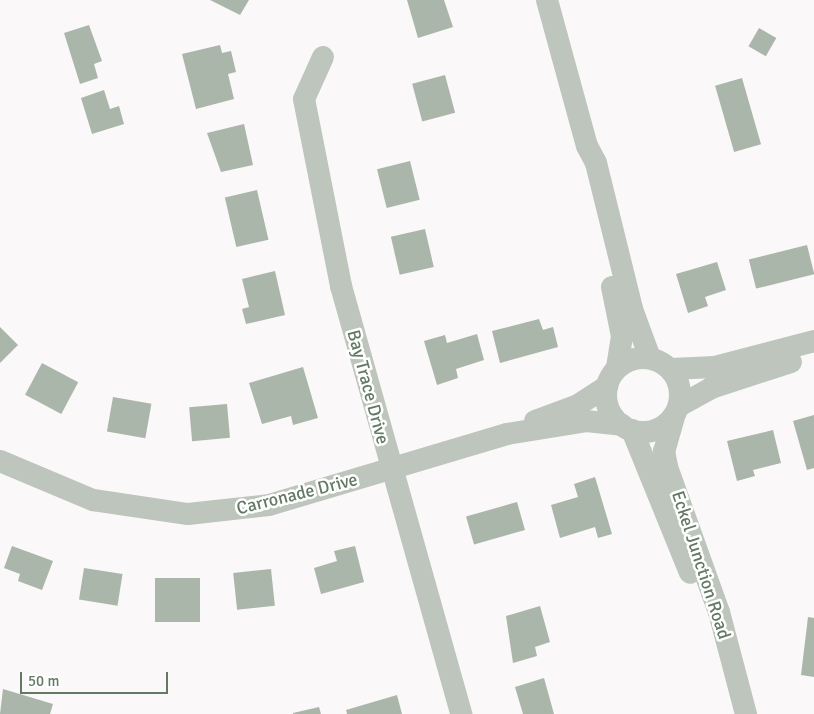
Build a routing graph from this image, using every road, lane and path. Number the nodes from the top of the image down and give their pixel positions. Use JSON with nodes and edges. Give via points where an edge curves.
{"nodes":[{"id":1,"x":547,"y":0,"type":"edge"},
{"id":2,"x":323,"y":57,"type":"dead end"},
{"id":3,"x":587,"y":146,"type":"junction"},
{"id":4,"x":814,"y":341,"type":"edge"},
{"id":5,"x":814,"y":355,"type":"edge"},
{"id":6,"x":650,"y":358,"type":"junction"},
{"id":7,"x":671,"y":370,"type":"junction"},
{"id":8,"x":612,"y":377,"type":"junction"},
{"id":9,"x":676,"y":412,"type":"junction"},
{"id":10,"x":627,"y":428,"type":"junction"},
{"id":11,"x":507,"y":434,"type":"junction"},
{"id":12,"x":0,"y":461,"type":"edge"},
{"id":13,"x":390,"y":470,"type":"junction"},
{"id":14,"x":461,"y":714,"type":"edge"},
{"id":15,"x":742,"y":714,"type":"edge"},
{"id":16,"x":746,"y":714,"type":"edge"}],
"edges":[{"from":1,"to":3,"type":"street","name":"Eckel Junction Road"},
{"from":2,"to":13,"type":"street","name":"Bay Trace Drive","via":[[304,100],[341,286]]},
{"from":3,"to":6,"type":"street","name":"Eckel Junction Road","via":[[596,163],[632,309]]},
{"from":3,"to":8,"type":"street","name":"Eckel Junction Road","via":[[587,167],[622,336]]},
{"from":4,"to":7,"type":"street","via":[[715,367]]},
{"from":5,"to":9,"type":"street","via":[[711,388]]},
{"from":6,"to":7,"type":"street"},
{"from":6,"to":8,"type":"street","via":[[638,358]]},
{"from":7,"to":9,"type":"street","name":"Eckel Junction Road","via":[[679,386]]},
{"from":8,"to":10,"type":"street","name":"Eckel Junction Road","via":[[608,408]]},
{"from":8,"to":11,"type":"street","name":"Carronade Drive","via":[[578,405]]},
{"from":9,"to":10,"type":"street","via":[[655,430]]},
{"from":9,"to":16,"type":"street","name":"Eckel Junction Road","via":[[664,451],[667,467],[719,612]]},
{"from":10,"to":11,"type":"street","name":"Carronade Drive","via":[[586,421]]},
{"from":10,"to":15,"type":"street","name":"Eckel Junction Road","via":[[656,483]]},
{"from":11,"to":13,"type":"street","name":"Carronade Drive"},
{"from":12,"to":13,"type":"street","name":"Carronade Drive","via":[[92,500],[188,514],[269,505]]},
{"from":13,"to":14,"type":"street","name":"Bay Trace Drive"}]}
